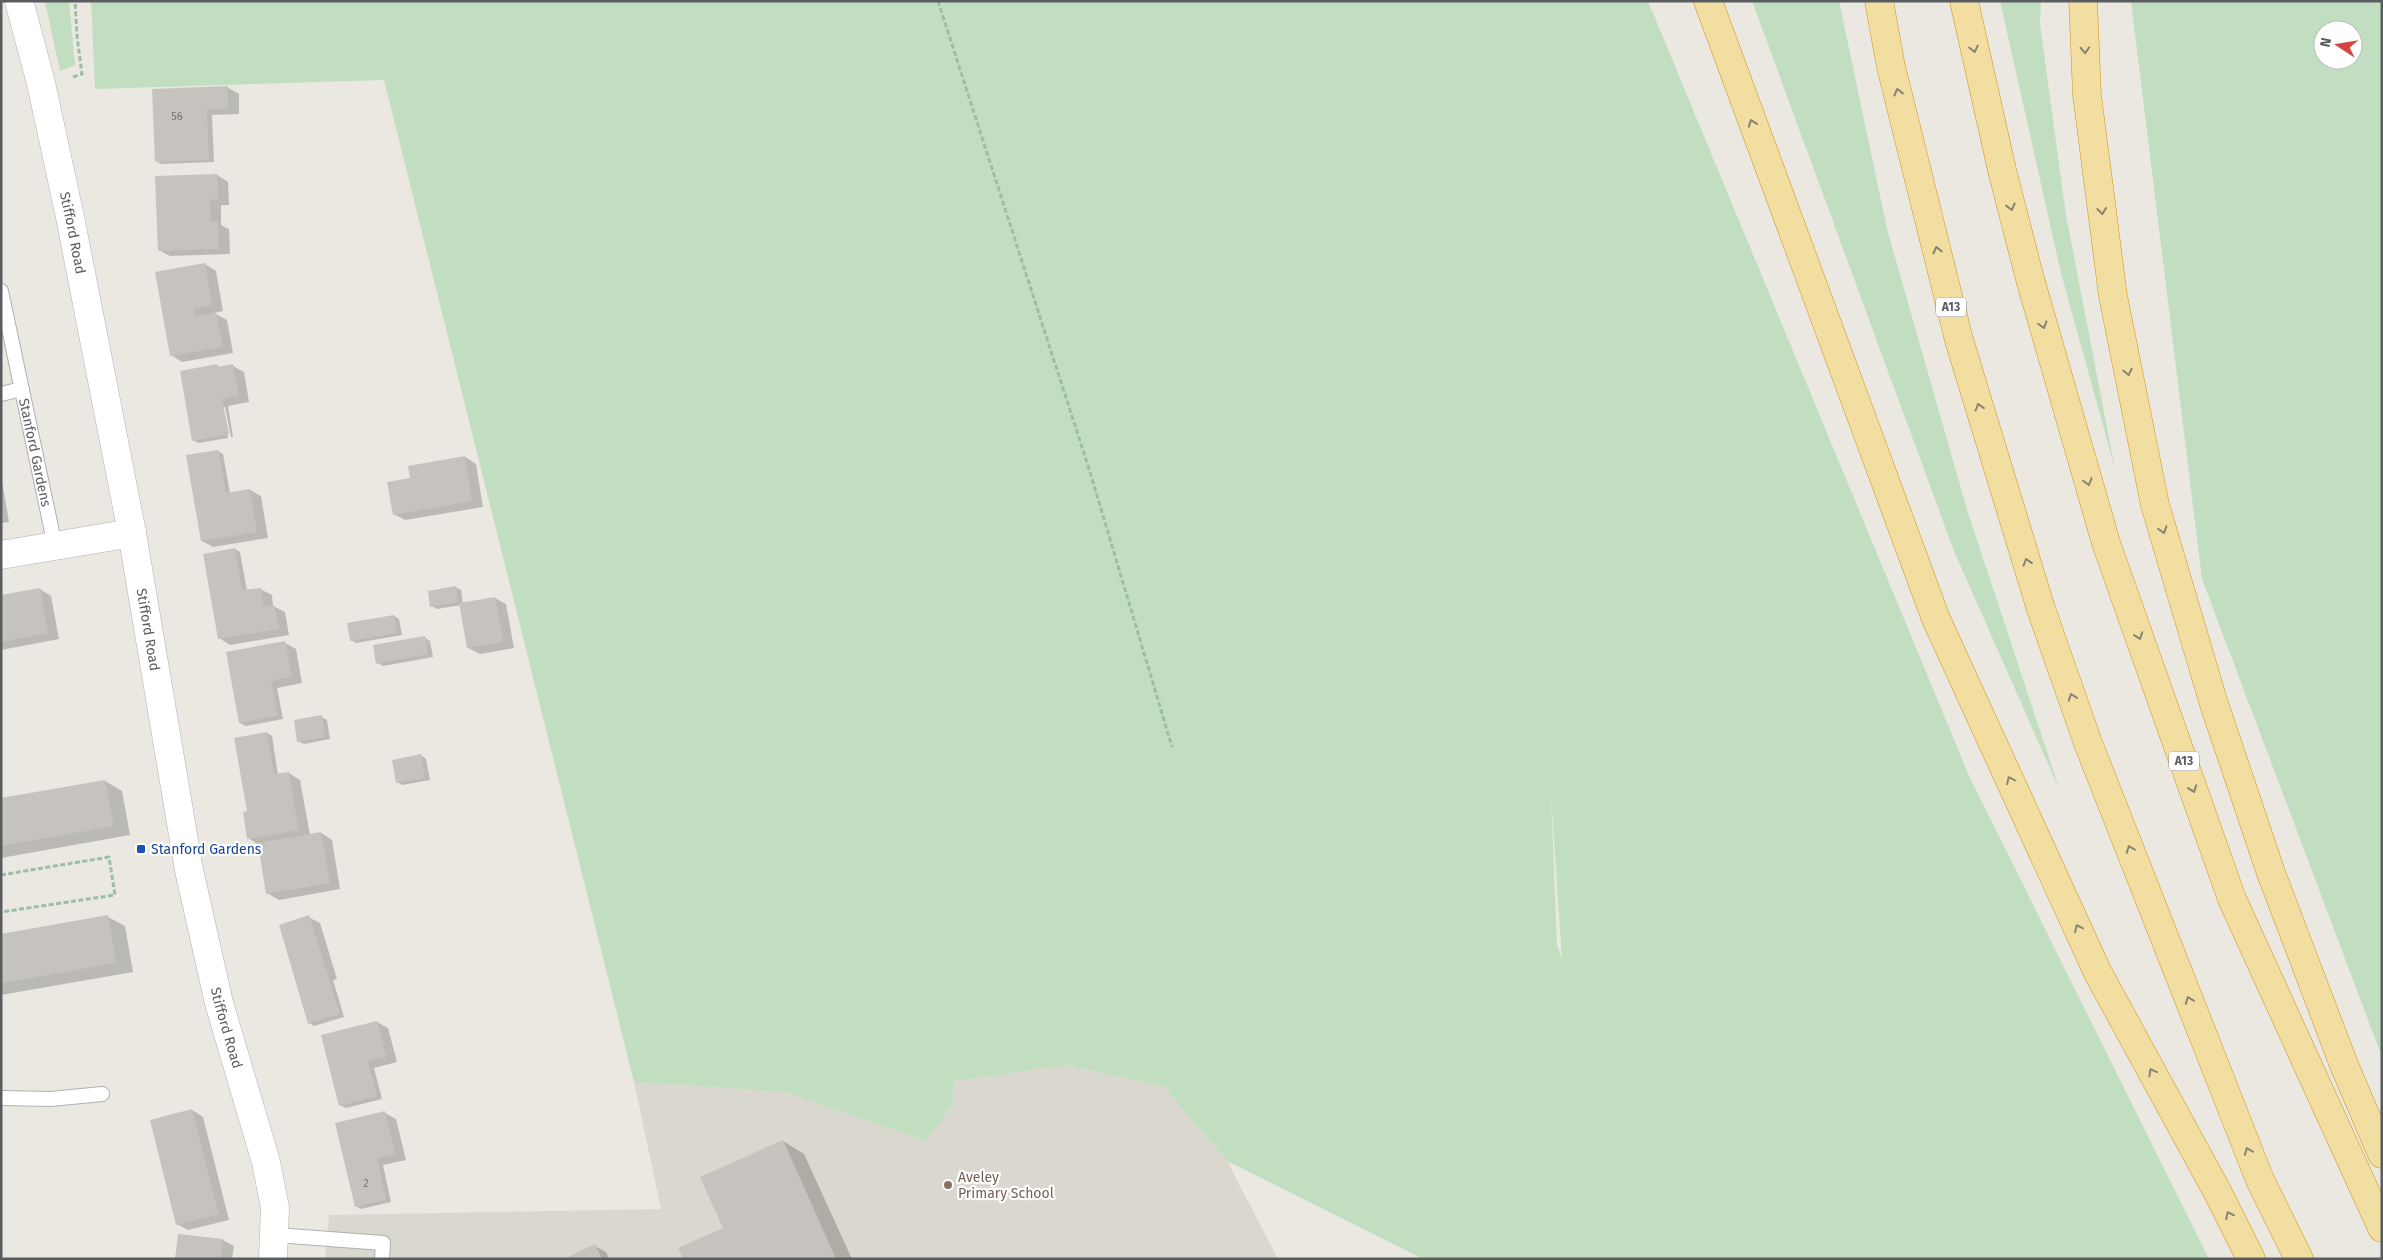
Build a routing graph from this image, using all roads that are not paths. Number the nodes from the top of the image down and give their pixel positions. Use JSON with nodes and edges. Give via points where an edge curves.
{"nodes":[{"id":1,"x":19,"y":1,"type":"edge"},
{"id":2,"x":1708,"y":1,"type":"edge"},
{"id":3,"x":1879,"y":1,"type":"edge"},
{"id":4,"x":1964,"y":1,"type":"edge"},
{"id":5,"x":2083,"y":1,"type":"edge"},
{"id":6,"x":1,"y":291,"type":"edge"},
{"id":7,"x":22,"y":389,"type":"junction"},
{"id":8,"x":1,"y":394,"type":"edge"},
{"id":9,"x":132,"y":533,"type":"junction"},
{"id":10,"x":55,"y":546,"type":"junction"},
{"id":11,"x":1,"y":555,"type":"edge"},
{"id":12,"x":102,"y":1094,"type":"dead end"},
{"id":13,"x":1,"y":1098,"type":"edge"},
{"id":14,"x":2382,"y":1154,"type":"edge"},
{"id":15,"x":2382,"y":1228,"type":"edge"},
{"id":16,"x":274,"y":1247,"type":"edge"},
{"id":17,"x":382,"y":1259,"type":"edge"},
{"id":18,"x":2251,"y":1259,"type":"edge"},
{"id":19,"x":2299,"y":1259,"type":"edge"}],
"edges":[{"from":1,"to":9,"type":"street","name":"Stifford Road","via":[[41,83],[68,208]]},
{"from":18,"to":2,"type":"highway","one_way":true,"via":[[2098,973],[1936,619]]},
{"from":19,"to":3,"type":"highway","number":"A13","one_way":true,"via":[[2256,1170],[2088,743],[2041,609],[1959,340],[1891,67]]},
{"from":4,"to":15,"type":"highway","number":"A13","one_way":true,"via":[[2030,279],[2106,543],[2232,899]]},
{"from":5,"to":14,"type":"highway","one_way":true,"via":[[2087,95],[2113,296],[2155,505],[2214,704],[2271,873],[2344,1065]]},
{"from":6,"to":7,"type":"lane","name":"Stanford Gardens"},
{"from":7,"to":8,"type":"lane"},
{"from":7,"to":10,"type":"lane","name":"Stanford Gardens"},
{"from":9,"to":10,"type":"street"},
{"from":9,"to":16,"type":"street","name":"Stifford Road","via":[[189,870],[219,1003],[266,1162],[275,1208]]},
{"from":10,"to":11,"type":"street"},
{"from":12,"to":13,"type":"lane","via":[[51,1099]]},
{"from":16,"to":17,"type":"lane","via":[[383,1243]]}]}
